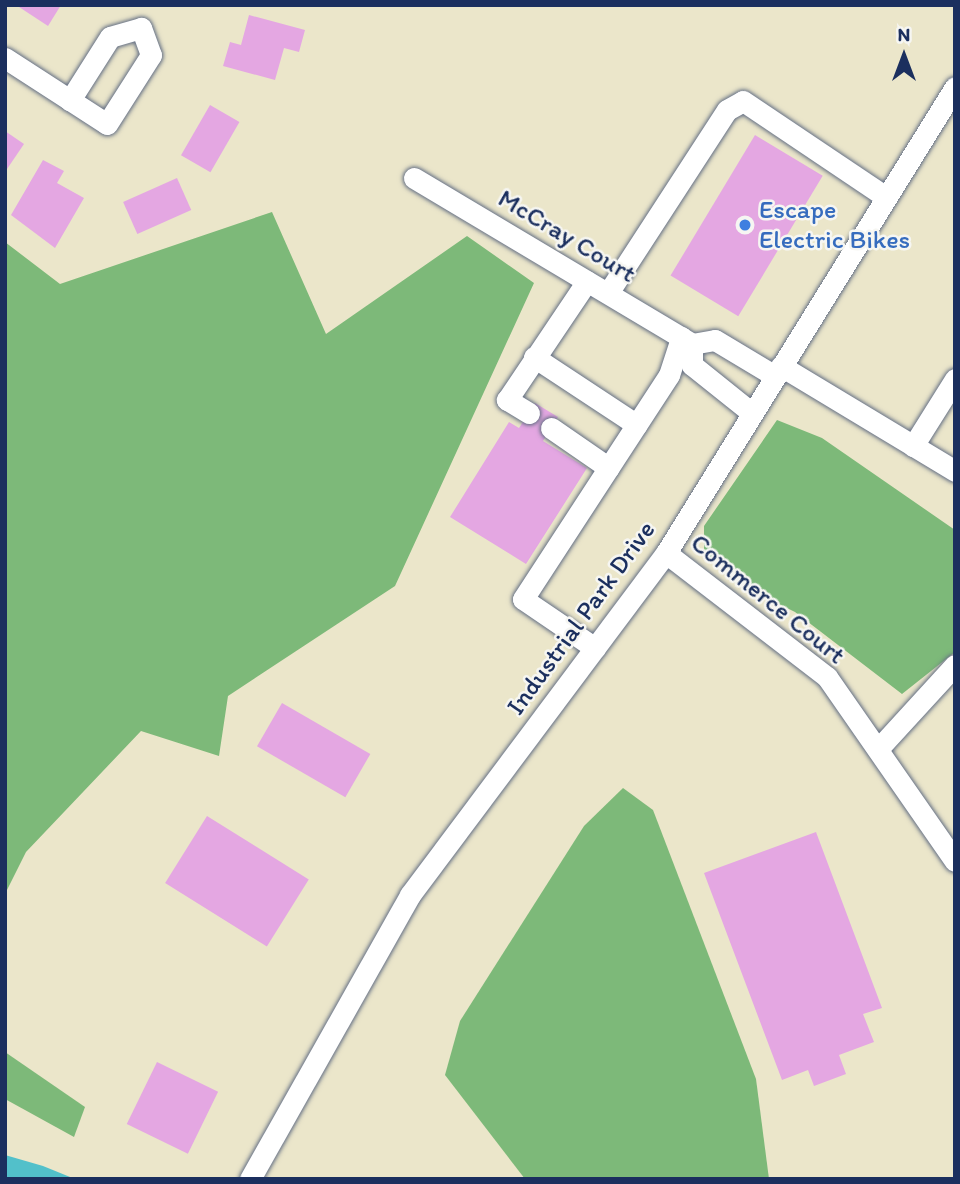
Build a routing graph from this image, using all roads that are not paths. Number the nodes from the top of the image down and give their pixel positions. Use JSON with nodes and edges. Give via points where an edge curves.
{"nodes":[{"id":1,"x":5,"y":58,"type":"edge"},
{"id":2,"x":955,"y":87,"type":"edge"},
{"id":3,"x":70,"y":100,"type":"dead end"},
{"id":4,"x":414,"y":178,"type":"dead end"},
{"id":5,"x":886,"y":197,"type":"junction"},
{"id":6,"x":587,"y":281,"type":"junction"},
{"id":7,"x":608,"y":293,"type":"junction"},
{"id":8,"x":687,"y":340,"type":"junction"},
{"id":9,"x":534,"y":357,"type":"junction"},
{"id":10,"x":778,"y":371,"type":"junction"},
{"id":11,"x":955,"y":379,"type":"edge"},
{"id":12,"x":529,"y":413,"type":"dead end"},
{"id":13,"x":752,"y":413,"type":"junction"},
{"id":14,"x":637,"y":425,"type":"junction"},
{"id":15,"x":551,"y":428,"type":"dead end"},
{"id":16,"x":913,"y":446,"type":"junction"},
{"id":17,"x":609,"y":468,"type":"junction"},
{"id":18,"x":955,"y":471,"type":"edge"},
{"id":19,"x":666,"y":553,"type":"junction"},
{"id":20,"x":595,"y":648,"type":"junction"},
{"id":21,"x":955,"y":665,"type":"edge"},
{"id":22,"x":878,"y":749,"type":"junction"},
{"id":23,"x":954,"y":856,"type":"edge"},
{"id":24,"x":250,"y":1179,"type":"edge"}],
"edges":[{"from":1,"to":3,"type":"street"},
{"from":2,"to":5,"type":"street","name":"Industrial Park Drive"},
{"from":4,"to":6,"type":"street","name":"McCray Court"},
{"from":5,"to":7,"type":"street","via":[[743,101],[727,110]]},
{"from":5,"to":10,"type":"street","name":"Industrial Park Drive"},
{"from":6,"to":7,"type":"street","name":"McCray Court"},
{"from":6,"to":9,"type":"street"},
{"from":7,"to":8,"type":"street","name":"McCray Court"},
{"from":8,"to":10,"type":"street","name":"McCray Court","via":[[715,340]]},
{"from":8,"to":13,"type":"street","via":[[692,365]]},
{"from":8,"to":14,"type":"street"},
{"from":9,"to":12,"type":"street","via":[[507,400]]},
{"from":9,"to":14,"type":"street"},
{"from":10,"to":13,"type":"street","name":"Industrial Park Drive"},
{"from":10,"to":16,"type":"street","name":"McCray Court"},
{"from":11,"to":16,"type":"street"},
{"from":13,"to":19,"type":"street","name":"Industrial Park Drive"},
{"from":14,"to":17,"type":"street"},
{"from":15,"to":17,"type":"street"},
{"from":16,"to":18,"type":"street","name":"McCray Court"},
{"from":17,"to":20,"type":"street","via":[[523,599]]},
{"from":19,"to":20,"type":"street","name":"Industrial Park Drive"},
{"from":19,"to":22,"type":"street","name":"Commerce Court","via":[[827,677]]},
{"from":20,"to":24,"type":"street","name":"Industrial Park Drive","via":[[410,895]]},
{"from":21,"to":22,"type":"street"},
{"from":22,"to":23,"type":"street","name":"Commerce Court"}]}
